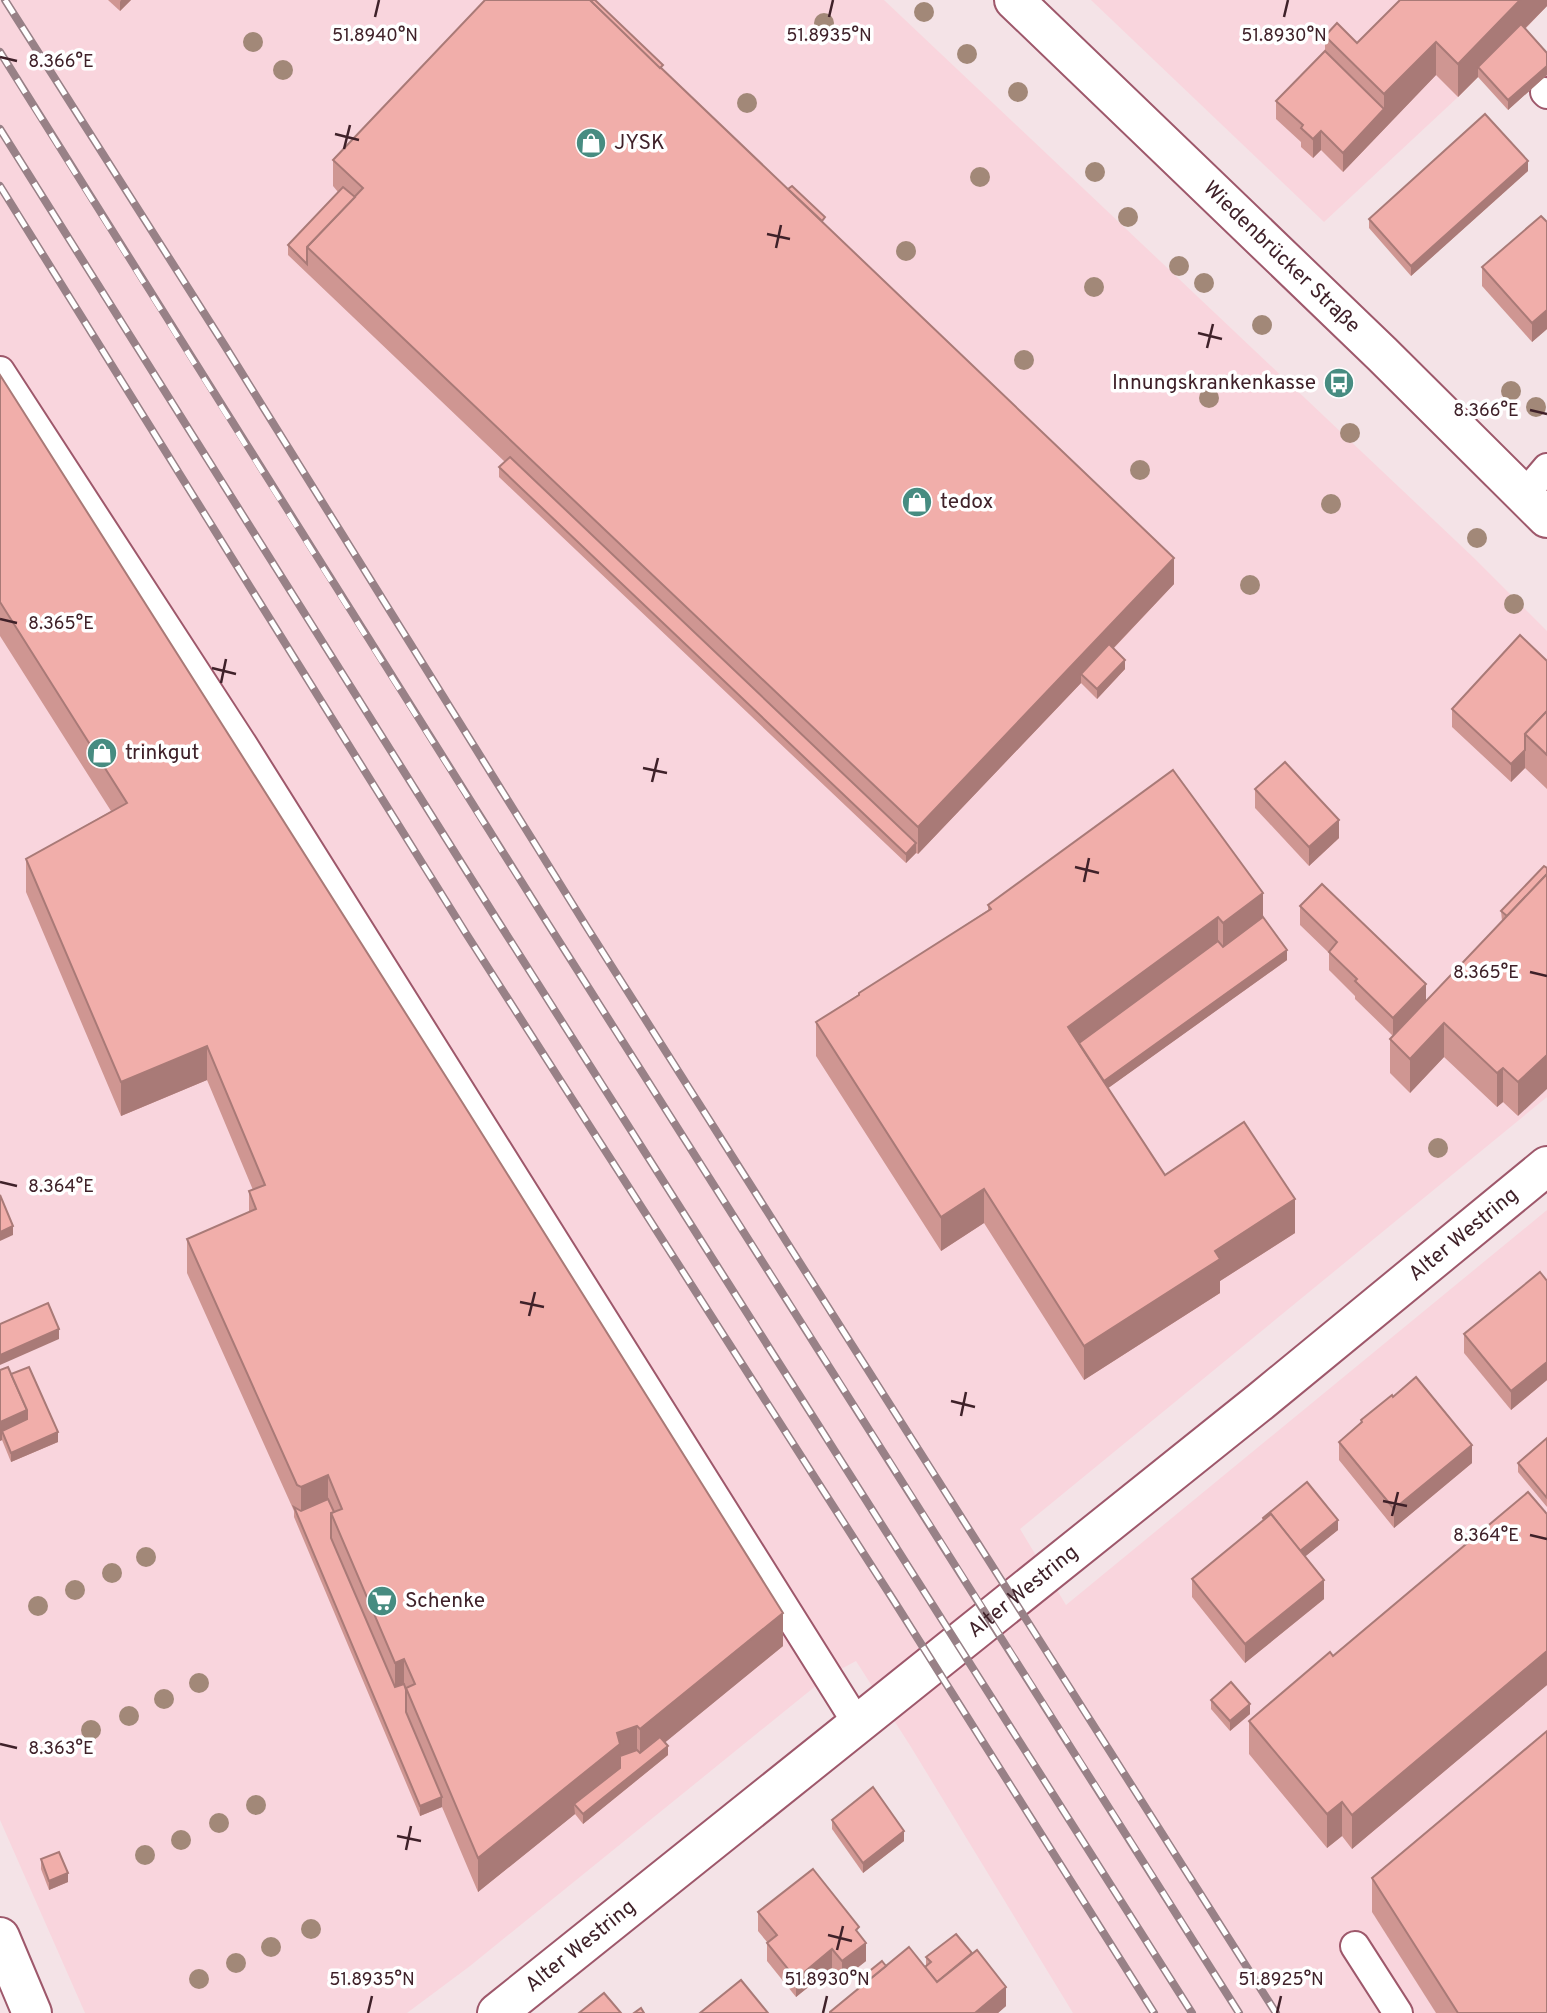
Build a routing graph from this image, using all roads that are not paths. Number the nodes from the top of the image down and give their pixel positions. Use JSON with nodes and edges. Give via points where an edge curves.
{"nodes":[{"id":1,"x":1014,"y":0,"type":"edge"},
{"id":2,"x":0,"y":372,"type":"edge"},
{"id":3,"x":1539,"y":494,"type":"edge"},
{"id":4,"x":1547,"y":1166,"type":"edge"},
{"id":5,"x":857,"y":1723,"type":"junction"},
{"id":6,"x":0,"y":1937,"type":"edge"},
{"id":7,"x":1356,"y":1946,"type":"dead end"},
{"id":8,"x":32,"y":2013,"type":"edge"},
{"id":9,"x":497,"y":2013,"type":"edge"},
{"id":10,"x":1398,"y":2013,"type":"edge"}],
"edges":[{"from":1,"to":3,"type":"street","name":"Wiedenbrücker Straße","via":[[1382,354]]},
{"from":2,"to":5,"type":"lane","via":[[243,745]]},
{"from":4,"to":5,"type":"street","name":"Alter Westring"},
{"from":5,"to":9,"type":"street","name":"Alter Westring"},
{"from":6,"to":8,"type":"street"},
{"from":7,"to":10,"type":"lane"}]}
